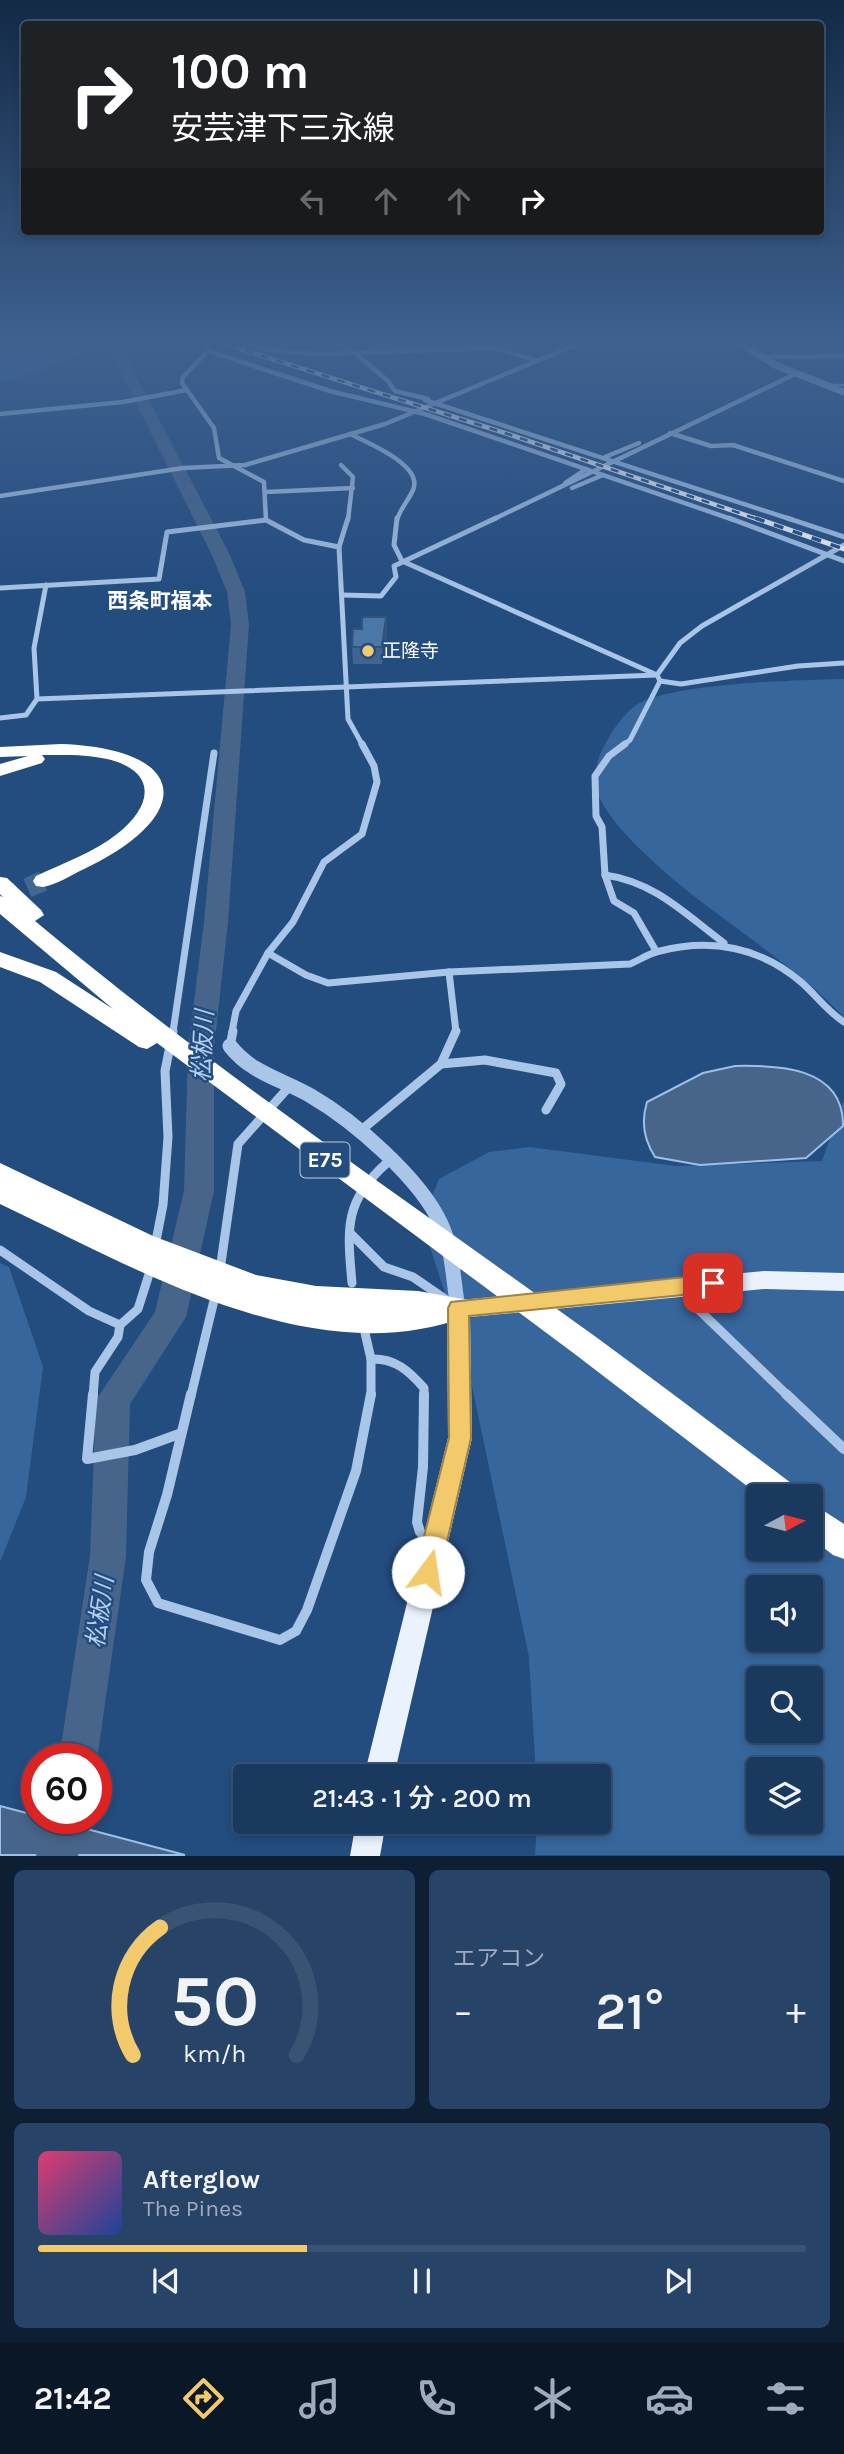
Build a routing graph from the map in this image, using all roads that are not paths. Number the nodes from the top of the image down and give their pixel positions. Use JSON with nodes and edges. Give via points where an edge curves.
{"nodes":[{"id":1,"x":215,"y":428,"type":"edge"},
{"id":2,"x":371,"y":428,"type":"edge"},
{"id":3,"x":388,"y":428,"type":"edge"},
{"id":4,"x":465,"y":428,"type":"edge"},
{"id":5,"x":510,"y":428,"type":"edge"},
{"id":6,"x":681,"y":428,"type":"edge"},
{"id":7,"x":367,"y":429,"type":"junction"},
{"id":8,"x":670,"y":433,"type":"junction"},
{"id":9,"x":350,"y":434,"type":"junction"},
{"id":10,"x":659,"y":438,"type":"junction"},
{"id":11,"x":604,"y":458,"type":"junction"},
{"id":12,"x":225,"y":463,"type":"junction"},
{"id":13,"x":341,"y":465,"type":"dead end"},
{"id":14,"x":235,"y":466,"type":"junction"},
{"id":15,"x":219,"y":467,"type":"junction"},
{"id":16,"x":586,"y":469,"type":"junction"},
{"id":17,"x":603,"y":475,"type":"junction"},
{"id":18,"x":844,"y":481,"type":"edge"},
{"id":19,"x":353,"y":488,"type":"junction"},
{"id":20,"x":265,"y":492,"type":"junction"},
{"id":21,"x":0,"y":496,"type":"edge"},
{"id":22,"x":542,"y":496,"type":"junction"},
{"id":23,"x":266,"y":520,"type":"junction"},
{"id":24,"x":844,"y":537,"type":"edge"},
{"id":25,"x":844,"y":545,"type":"edge"},
{"id":26,"x":339,"y":547,"type":"junction"},
{"id":27,"x":828,"y":554,"type":"junction"},
{"id":28,"x":401,"y":561,"type":"junction"},
{"id":29,"x":844,"y":561,"type":"edge"},
{"id":30,"x":46,"y":585,"type":"junction"},
{"id":31,"x":0,"y":589,"type":"edge"},
{"id":32,"x":342,"y":595,"type":"junction"},
{"id":33,"x":844,"y":663,"type":"edge"},
{"id":34,"x":659,"y":678,"type":"junction"},
{"id":35,"x":344,"y":687,"type":"junction"},
{"id":36,"x":37,"y":699,"type":"junction"},
{"id":37,"x":0,"y":718,"type":"edge"},
{"id":38,"x":0,"y":752,"type":"edge"},
{"id":39,"x":214,"y":753,"type":"dead end"},
{"id":40,"x":0,"y":770,"type":"edge"},
{"id":41,"x":606,"y":875,"type":"junction"},
{"id":42,"x":0,"y":883,"type":"edge"},
{"id":43,"x":0,"y":903,"type":"edge"},
{"id":44,"x":724,"y":943,"type":"junction"},
{"id":45,"x":656,"y":951,"type":"junction"},
{"id":46,"x":268,"y":953,"type":"junction"},
{"id":47,"x":0,"y":959,"type":"edge"},
{"id":48,"x":76,"y":961,"type":"junction"},
{"id":49,"x":449,"y":972,"type":"junction"},
{"id":50,"x":844,"y":1022,"type":"edge"},
{"id":51,"x":230,"y":1046,"type":"joint"},
{"id":52,"x":441,"y":1064,"type":"junction"},
{"id":53,"x":288,"y":1088,"type":"junction"},
{"id":54,"x":546,"y":1110,"type":"dead end"},
{"id":55,"x":358,"y":1133,"type":"junction"},
{"id":56,"x":321,"y":1157,"type":"junction"},
{"id":57,"x":388,"y":1162,"type":"junction"},
{"id":58,"x":0,"y":1173,"type":"edge"},
{"id":59,"x":0,"y":1193,"type":"edge"},
{"id":60,"x":349,"y":1233,"type":"junction"},
{"id":61,"x":0,"y":1250,"type":"edge"},
{"id":62,"x":148,"y":1253,"type":"junction"},
{"id":63,"x":844,"y":1282,"type":"edge"},
{"id":64,"x":352,"y":1283,"type":"dead end"},
{"id":65,"x":688,"y":1285,"type":"junction"},
{"id":66,"x":458,"y":1308,"type":"junction"},
{"id":67,"x":120,"y":1325,"type":"junction"},
{"id":68,"x":365,"y":1334,"type":"dead end"},
{"id":69,"x":371,"y":1359,"type":"junction"},
{"id":70,"x":179,"y":1434,"type":"junction"},
{"id":71,"x":844,"y":1449,"type":"edge"},
{"id":72,"x":768,"y":1484,"type":"edge"},
{"id":73,"x":823,"y":1527,"type":"edge"},
{"id":74,"x":844,"y":1544,"type":"edge"},
{"id":75,"x":434,"y":1546,"type":"junction"},
{"id":76,"x":382,"y":1764,"type":"edge"},
{"id":77,"x":369,"y":1834,"type":"edge"},
{"id":78,"x":365,"y":1856,"type":"edge"}],
"edges":[{"from":1,"to":12,"type":"street","via":[[219,458]]},
{"from":2,"to":7,"type":"street"},
{"from":3,"to":7,"type":"street"},
{"from":4,"to":16,"type":"street"},
{"from":5,"to":11,"type":"street"},
{"from":6,"to":8,"type":"street"},
{"from":7,"to":9,"type":"street"},
{"from":8,"to":10,"type":"street"},
{"from":8,"to":18,"type":"street","via":[[711,446],[733,445]]},
{"from":9,"to":14,"type":"street"},
{"from":9,"to":28,"type":"street","via":[[411,472],[414,489],[401,504],[393,536],[395,555]]},
{"from":10,"to":11,"type":"street"},
{"from":10,"to":22,"type":"street"},
{"from":11,"to":24,"type":"street"},
{"from":12,"to":14,"type":"street"},
{"from":12,"to":15,"type":"street"},
{"from":13,"to":19,"type":"street","via":[[353,477]]},
{"from":14,"to":15,"type":"street"},
{"from":14,"to":20,"type":"street","via":[[264,482]]},
{"from":15,"to":21,"type":"street","via":[[183,468]]},
{"from":16,"to":17,"type":"street"},
{"from":16,"to":22,"type":"street"},
{"from":17,"to":22,"type":"street"},
{"from":17,"to":27,"type":"street"},
{"from":19,"to":20,"type":"street"},
{"from":19,"to":26,"type":"street"},
{"from":20,"to":23,"type":"street"},
{"from":22,"to":28,"type":"street"},
{"from":23,"to":26,"type":"street","via":[[304,540]]},
{"from":23,"to":30,"type":"street","via":[[167,532],[159,579]]},
{"from":25,"to":27,"type":"street"},
{"from":26,"to":32,"type":"street"},
{"from":27,"to":29,"type":"street"},
{"from":27,"to":34,"type":"street","via":[[702,625],[680,643]]},
{"from":28,"to":32,"type":"street","via":[[394,566],[396,577],[381,596]]},
{"from":28,"to":34,"type":"street"},
{"from":30,"to":31,"type":"street"},
{"from":30,"to":36,"type":"street","via":[[34,648]]},
{"from":32,"to":35,"type":"street"},
{"from":33,"to":34,"type":"street","via":[[681,684]]},
{"from":34,"to":35,"type":"street"},
{"from":34,"to":41,"type":"street","via":[[648,707],[634,723],[630,740],[609,756],[595,776]]},
{"from":35,"to":36,"type":"street"},
{"from":35,"to":46,"type":"street","via":[[348,719],[374,766],[377,782],[372,808],[362,834],[324,862],[293,922]]},
{"from":36,"to":37,"type":"street","via":[[26,715]]},
{"from":38,"to":40,"type":"highway","via":[[94,751],[122,757],[150,777],[155,802],[131,833],[107,849],[41,878],[119,831],[138,813],[142,785],[126,770],[95,759],[42,758]]},
{"from":39,"to":67,"type":"street","via":[[181,994],[165,1071],[168,1137],[163,1205],[148,1286],[129,1322]]},
{"from":41,"to":44,"type":"street","via":[[631,876],[660,892]]},
{"from":41,"to":45,"type":"street","via":[[614,901],[634,913]]},
{"from":42,"to":48,"type":"highway"},
{"from":43,"to":48,"type":"highway","number":"E75"},
{"from":44,"to":45,"type":"street"},
{"from":44,"to":50,"type":"street","via":[[743,946],[784,969]]},
{"from":45,"to":49,"type":"street","via":[[630,964]]},
{"from":46,"to":49,"type":"street","via":[[328,983]]},
{"from":46,"to":51,"type":"street","via":[[236,1011]]},
{"from":47,"to":56,"type":"highway","via":[[48,977]]},
{"from":48,"to":56,"type":"highway","number":"E75","via":[[134,1014]]},
{"from":49,"to":52,"type":"street","via":[[456,1032]]},
{"from":51,"to":53,"type":"street","via":[[238,1059]]},
{"from":52,"to":54,"type":"street","via":[[467,1057],[487,1058],[556,1073],[561,1084]]},
{"from":52,"to":55,"type":"street"},
{"from":53,"to":55,"type":"street","via":[[310,1095]]},
{"from":53,"to":70,"type":"street","via":[[238,1144],[219,1282]]},
{"from":55,"to":57,"type":"street"},
{"from":56,"to":72,"type":"highway","number":"E75","via":[[587,1347]]},
{"from":57,"to":60,"type":"street","via":[[358,1189]]},
{"from":57,"to":66,"type":"street","via":[[408,1178],[440,1223]]},
{"from":58,"to":62,"type":"highway"},
{"from":59,"to":62,"type":"highway"},
{"from":60,"to":64,"type":"street"},
{"from":60,"to":66,"type":"street","via":[[384,1267],[413,1276]]},
{"from":61,"to":67,"type":"street","via":[[89,1311]]},
{"from":62,"to":66,"type":"highway","via":[[269,1309],[334,1318],[409,1319]]},
{"from":63,"to":65,"type":"main road","via":[[764,1280]]},
{"from":65,"to":66,"type":"main road"},
{"from":65,"to":71,"type":"street","via":[[699,1310]]},
{"from":66,"to":75,"type":"main road","via":[[460,1438]]},
{"from":67,"to":70,"type":"street","via":[[118,1337],[95,1372],[87,1459],[135,1450]]},
{"from":68,"to":69,"type":"street"},
{"from":69,"to":70,"type":"street","via":[[371,1399],[356,1471],[307,1610],[296,1631],[279,1640],[158,1603],[146,1580]]},
{"from":69,"to":75,"type":"street","via":[[391,1360],[424,1388],[417,1522]]},
{"from":73,"to":74,"type":"highway"},
{"from":75,"to":76,"type":"main road"},
{"from":77,"to":78,"type":"main road"}]}
